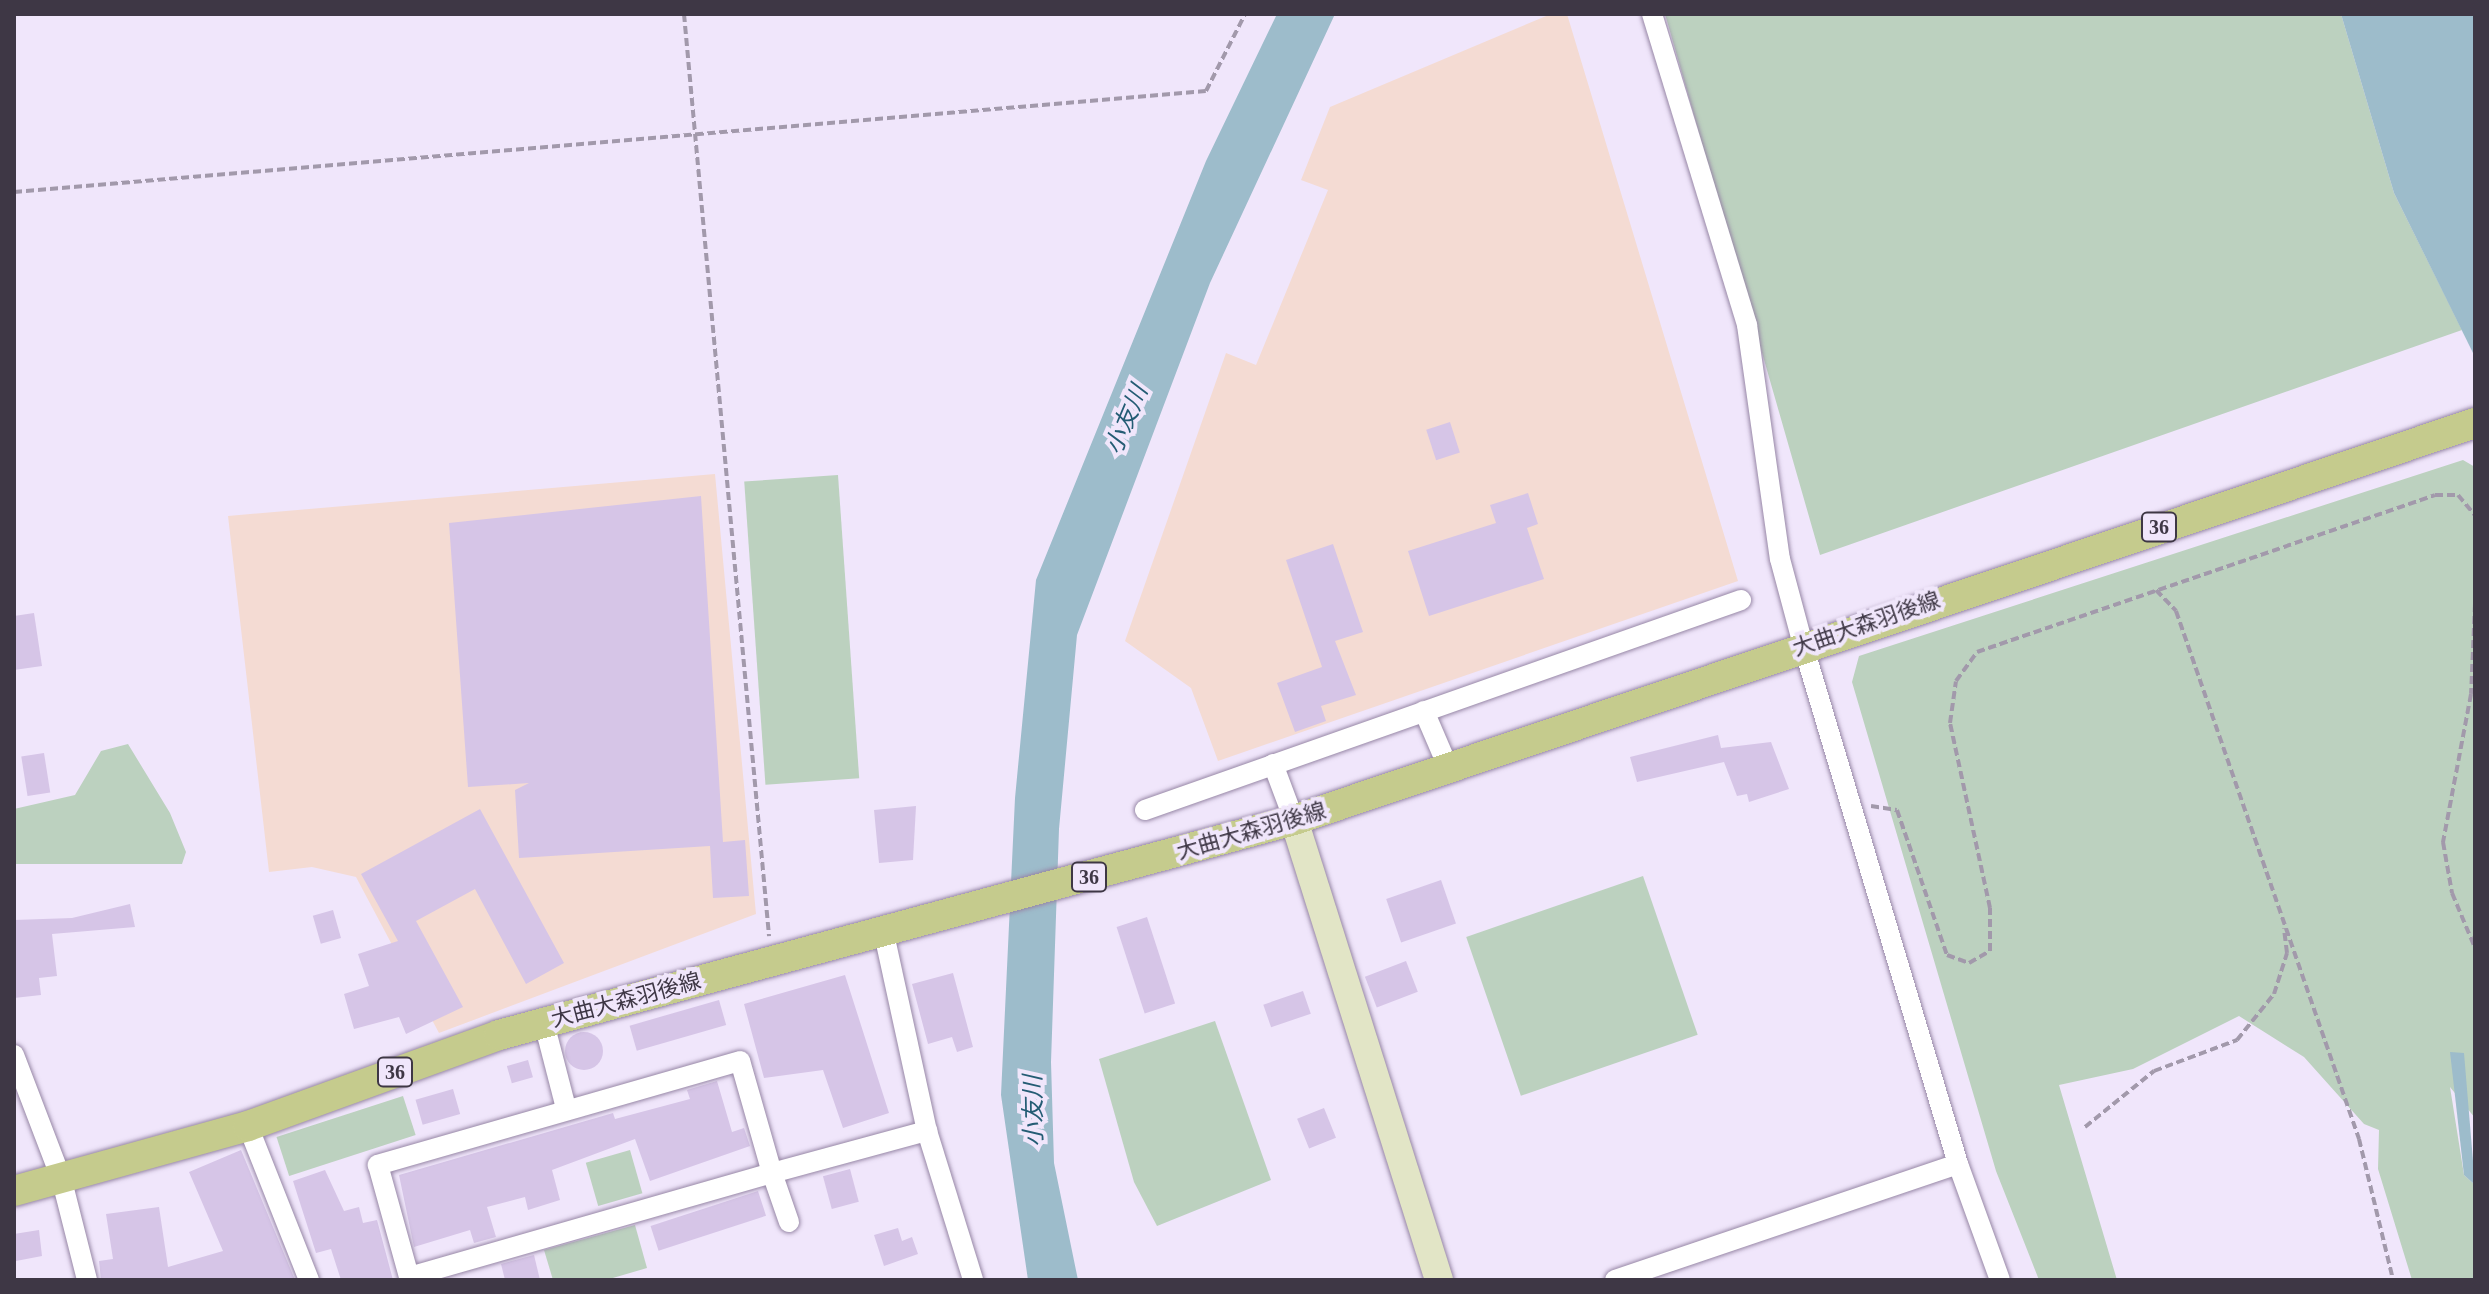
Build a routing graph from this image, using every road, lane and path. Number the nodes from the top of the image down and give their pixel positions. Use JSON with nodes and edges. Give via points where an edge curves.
{"nodes":[{"id":1,"x":684,"y":14,"type":"edge"},
{"id":2,"x":1245,"y":14,"type":"edge"},
{"id":3,"x":1652,"y":14,"type":"edge"},
{"id":4,"x":693,"y":132,"type":"junction"},
{"id":5,"x":14,"y":192,"type":"edge"},
{"id":6,"x":2475,"y":423,"type":"edge"},
{"id":7,"x":2475,"y":515,"type":"edge"},
{"id":8,"x":2156,"y":590,"type":"junction"},
{"id":9,"x":1741,"y":600,"type":"dead end"},
{"id":10,"x":2475,"y":604,"type":"edge"},
{"id":11,"x":1803,"y":645,"type":"junction"},
{"id":12,"x":1424,"y":711,"type":"junction"},
{"id":13,"x":1273,"y":764,"type":"junction"},
{"id":14,"x":1448,"y":767,"type":"junction"},
{"id":15,"x":1853,"y":803,"type":"junction"},
{"id":16,"x":1145,"y":810,"type":"dead end"},
{"id":17,"x":1294,"y":820,"type":"junction"},
{"id":18,"x":2283,"y":922,"type":"junction"},
{"id":19,"x":884,"y":934,"type":"junction"},
{"id":20,"x":2475,"y":948,"type":"edge"},
{"id":21,"x":771,"y":960,"type":"junction"},
{"id":22,"x":544,"y":1023,"type":"junction"},
{"id":23,"x":14,"y":1055,"type":"edge"},
{"id":24,"x":566,"y":1108,"type":"junction"},
{"id":25,"x":248,"y":1126,"type":"junction"},
{"id":26,"x":2085,"y":1127,"type":"dead end"},
{"id":27,"x":927,"y":1131,"type":"junction"},
{"id":28,"x":1958,"y":1164,"type":"junction"},
{"id":29,"x":772,"y":1173,"type":"junction"},
{"id":30,"x":62,"y":1181,"type":"junction"},
{"id":31,"x":14,"y":1191,"type":"edge"},
{"id":32,"x":789,"y":1222,"type":"dead end"},
{"id":33,"x":409,"y":1279,"type":"edge"},
{"id":34,"x":87,"y":1280,"type":"edge"},
{"id":35,"x":309,"y":1280,"type":"edge"},
{"id":36,"x":973,"y":1280,"type":"edge"},
{"id":37,"x":1439,"y":1280,"type":"edge"},
{"id":38,"x":1615,"y":1280,"type":"edge"},
{"id":39,"x":2000,"y":1280,"type":"edge"},
{"id":40,"x":2393,"y":1280,"type":"edge"}],
"edges":[{"from":1,"to":4,"type":"path"},
{"from":2,"to":4,"type":"path","via":[[1206,91]]},
{"from":3,"to":11,"type":"street","via":[[1747,325],[1780,559]]},
{"from":4,"to":5,"type":"path"},
{"from":4,"to":21,"type":"path"},
{"from":6,"to":11,"type":"main road","name":"大曲大森羽後線","number":"36"},
{"from":7,"to":8,"type":"path","via":[[2458,495],[2435,495]]},
{"from":8,"to":15,"type":"path","via":[[1977,652],[1956,681],[1950,723],[1990,908],[1990,951],[1969,963],[1947,955],[1897,810]]},
{"from":8,"to":18,"type":"path","via":[[2176,611]]},
{"from":9,"to":12,"type":"street"},
{"from":10,"to":20,"type":"path","via":[[2471,694],[2443,842],[2452,893]]},
{"from":11,"to":14,"type":"main road","name":"大曲大森羽後線","number":"36"},
{"from":11,"to":15,"type":"street"},
{"from":12,"to":13,"type":"street"},
{"from":12,"to":14,"type":"street"},
{"from":13,"to":16,"type":"street"},
{"from":13,"to":17,"type":"street"},
{"from":14,"to":17,"type":"main road","name":"大曲大森羽後線","number":"36"},
{"from":15,"to":28,"type":"street"},
{"from":17,"to":19,"type":"main road","name":"大曲大森羽後線","number":"36"},
{"from":17,"to":37,"type":"street"},
{"from":18,"to":26,"type":"path","via":[[2287,953],[2274,994],[2237,1040],[2154,1071]]},
{"from":18,"to":40,"type":"path","via":[[2359,1139]]},
{"from":19,"to":21,"type":"main road","name":"大曲大森羽後線","number":"36"},
{"from":19,"to":27,"type":"street"},
{"from":21,"to":22,"type":"main road","name":"大曲大森羽後線","number":"36"},
{"from":22,"to":24,"type":"street"},
{"from":22,"to":25,"type":"main road","name":"大曲大森羽後線","number":"36"},
{"from":23,"to":30,"type":"street"},
{"from":24,"to":29,"type":"street","via":[[740,1061]]},
{"from":24,"to":33,"type":"street","via":[[378,1165]]},
{"from":25,"to":30,"type":"main road","name":"大曲大森羽後線","number":"36"},
{"from":25,"to":35,"type":"street"},
{"from":27,"to":29,"type":"street"},
{"from":27,"to":36,"type":"street"},
{"from":28,"to":38,"type":"street"},
{"from":28,"to":39,"type":"street"},
{"from":29,"to":32,"type":"street"},
{"from":29,"to":33,"type":"street"},
{"from":30,"to":31,"type":"main road","name":"大曲大森羽後線","number":"36"},
{"from":30,"to":34,"type":"street"}]}
